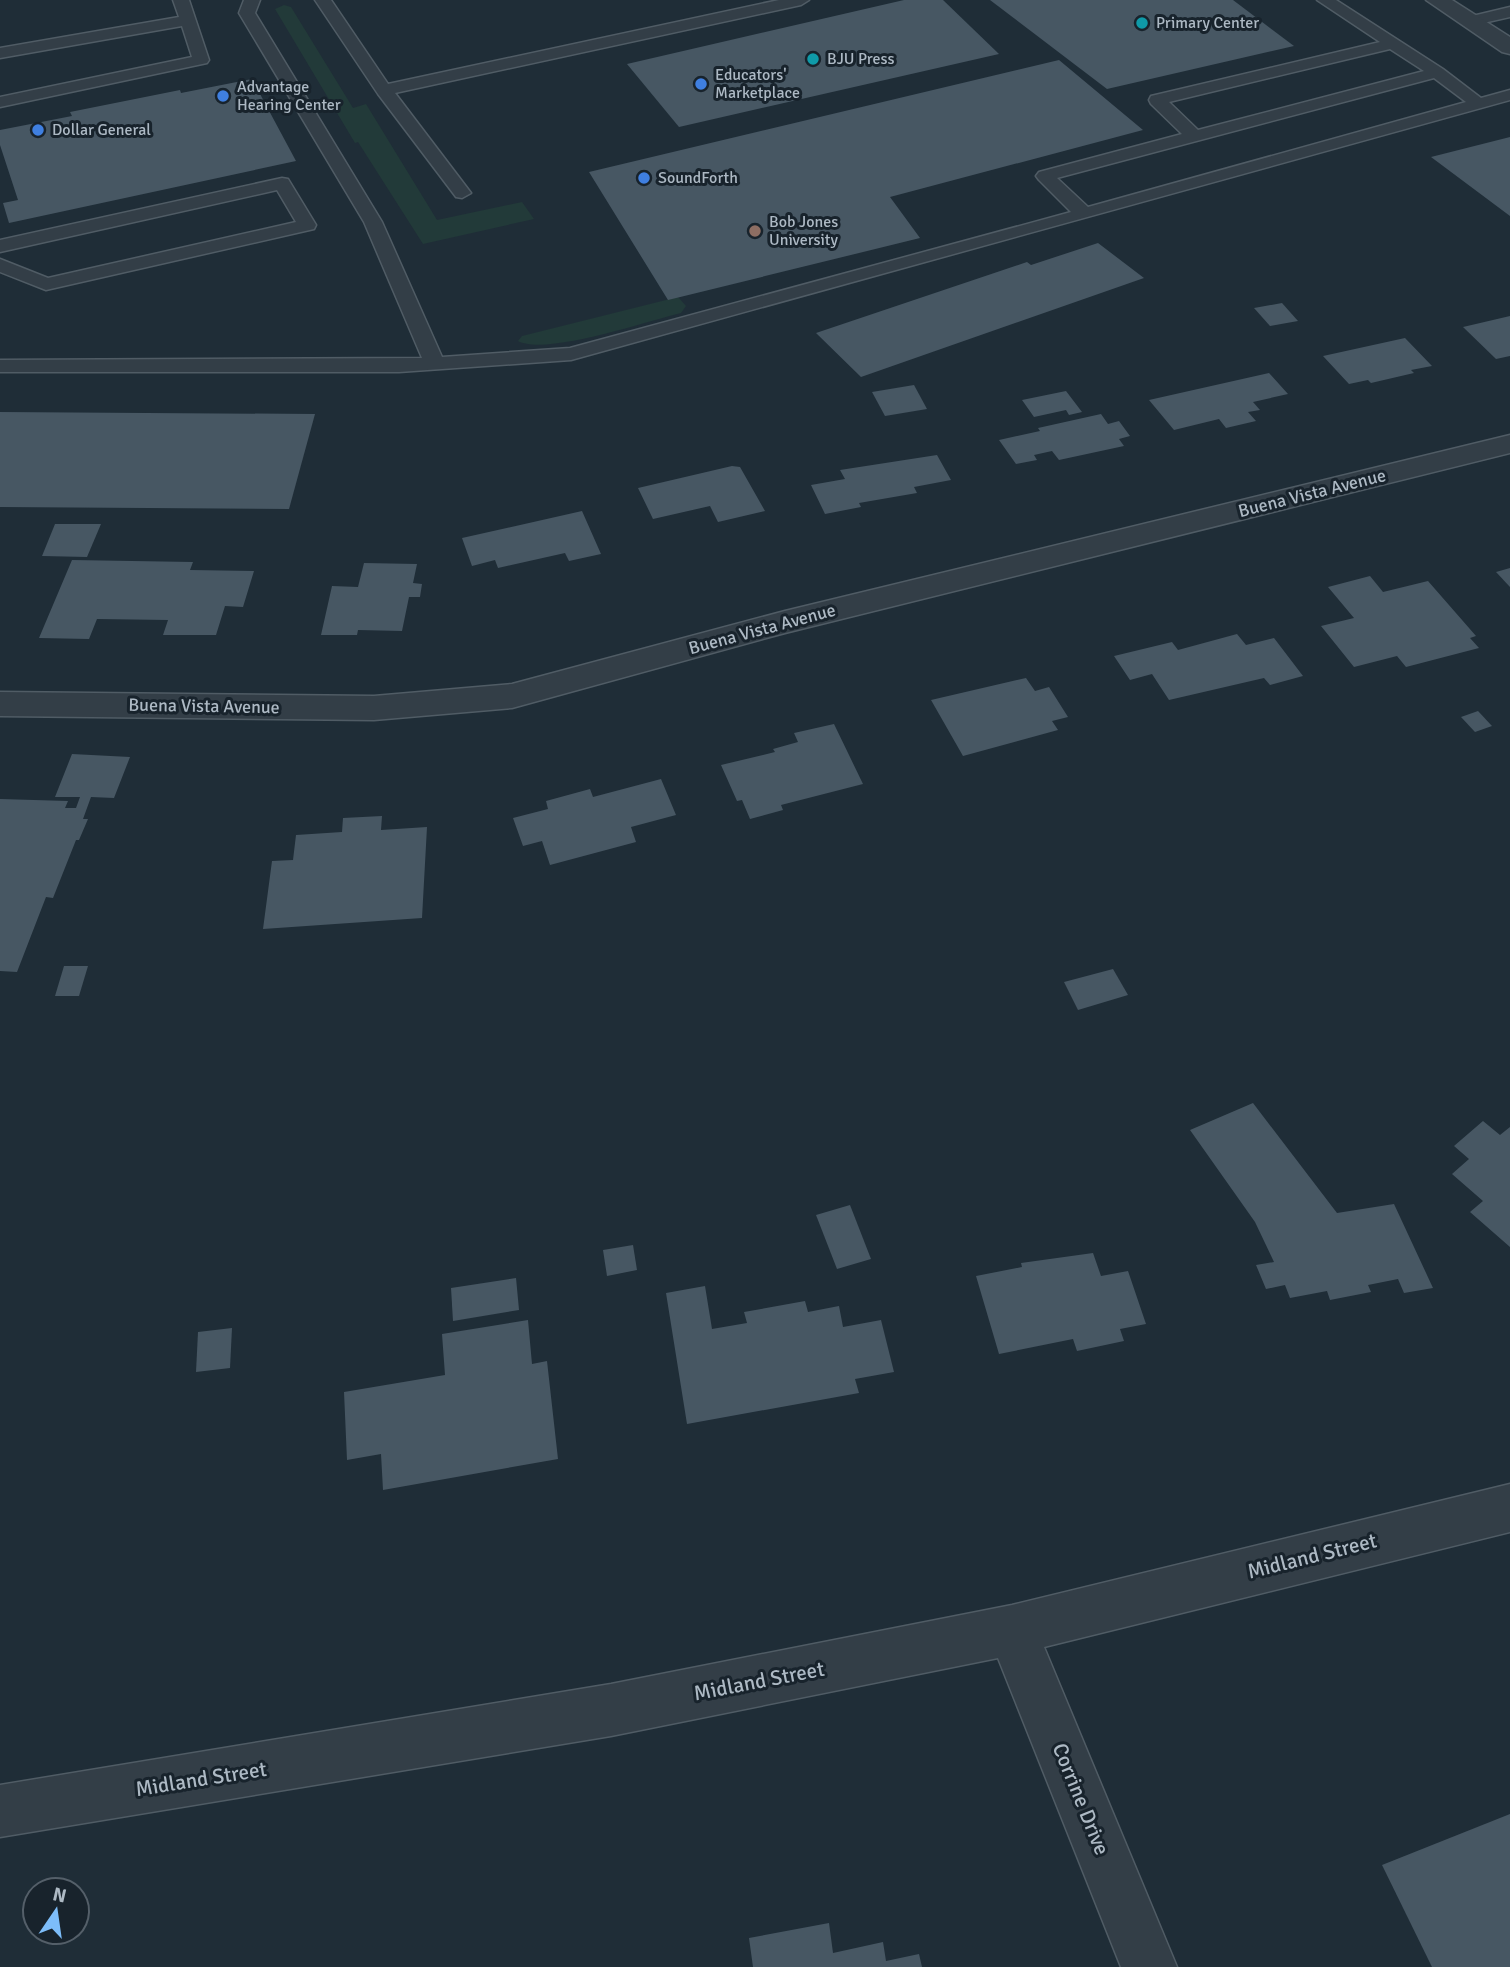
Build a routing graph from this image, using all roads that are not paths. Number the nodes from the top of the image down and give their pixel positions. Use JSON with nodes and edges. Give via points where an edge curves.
{"nodes":[{"id":1,"x":181,"y":0,"type":"edge"},
{"id":2,"x":252,"y":0,"type":"edge"},
{"id":3,"x":323,"y":0,"type":"edge"},
{"id":4,"x":801,"y":0,"type":"edge"},
{"id":5,"x":1325,"y":0,"type":"edge"},
{"id":6,"x":1437,"y":0,"type":"edge"},
{"id":7,"x":1510,"y":12,"type":"edge"},
{"id":8,"x":186,"y":20,"type":"junction"},
{"id":9,"x":1470,"y":21,"type":"junction"},
{"id":10,"x":1392,"y":44,"type":"junction"},
{"id":11,"x":1510,"y":47,"type":"edge"},
{"id":12,"x":0,"y":53,"type":"edge"},
{"id":13,"x":1437,"y":72,"type":"junction"},
{"id":14,"x":384,"y":90,"type":"junction"},
{"id":15,"x":1510,"y":95,"type":"edge"},
{"id":16,"x":0,"y":102,"type":"edge"},
{"id":17,"x":1479,"y":104,"type":"junction"},
{"id":18,"x":1194,"y":136,"type":"junction"},
{"id":19,"x":462,"y":193,"type":"dead end"},
{"id":20,"x":1084,"y":214,"type":"junction"},
{"id":21,"x":0,"y":246,"type":"edge"},
{"id":22,"x":0,"y":265,"type":"edge"},
{"id":23,"x":435,"y":363,"type":"junction"},
{"id":24,"x":0,"y":366,"type":"edge"},
{"id":25,"x":1510,"y":444,"type":"edge"},
{"id":26,"x":0,"y":704,"type":"edge"},
{"id":27,"x":1510,"y":1508,"type":"edge"},
{"id":28,"x":1012,"y":1630,"type":"junction"},
{"id":29,"x":0,"y":1811,"type":"edge"},
{"id":30,"x":1149,"y":1967,"type":"edge"}],
"edges":[{"from":1,"to":8,"type":"lane"},
{"from":2,"to":23,"type":"lane","via":[[247,13],[373,222]]},
{"from":3,"to":14,"type":"lane"},
{"from":4,"to":14,"type":"lane"},
{"from":5,"to":10,"type":"lane"},
{"from":6,"to":9,"type":"street"},
{"from":7,"to":9,"type":"lane"},
{"from":8,"to":12,"type":"lane"},
{"from":8,"to":16,"type":"lane","via":[[201,60]]},
{"from":9,"to":11,"type":"street"},
{"from":10,"to":13,"type":"lane"},
{"from":10,"to":18,"type":"lane","via":[[1157,100]]},
{"from":13,"to":17,"type":"lane"},
{"from":13,"to":18,"type":"lane"},
{"from":14,"to":19,"type":"lane"},
{"from":15,"to":17,"type":"lane"},
{"from":17,"to":20,"type":"lane"},
{"from":18,"to":20,"type":"lane","via":[[1045,176]]},
{"from":20,"to":23,"type":"lane","via":[[571,354]]},
{"from":21,"to":22,"type":"lane","via":[[282,183],[307,225],[46,284]]},
{"from":23,"to":24,"type":"lane"},
{"from":25,"to":26,"type":"street","name":"Buena Vista Avenue","via":[[785,622],[512,696],[374,708]]},
{"from":27,"to":28,"type":"street","name":"Midland Street"},
{"from":28,"to":29,"type":"street","name":"Midland Street","via":[[597,1712]]},
{"from":28,"to":30,"type":"street","name":"Corrine Drive"}]}
